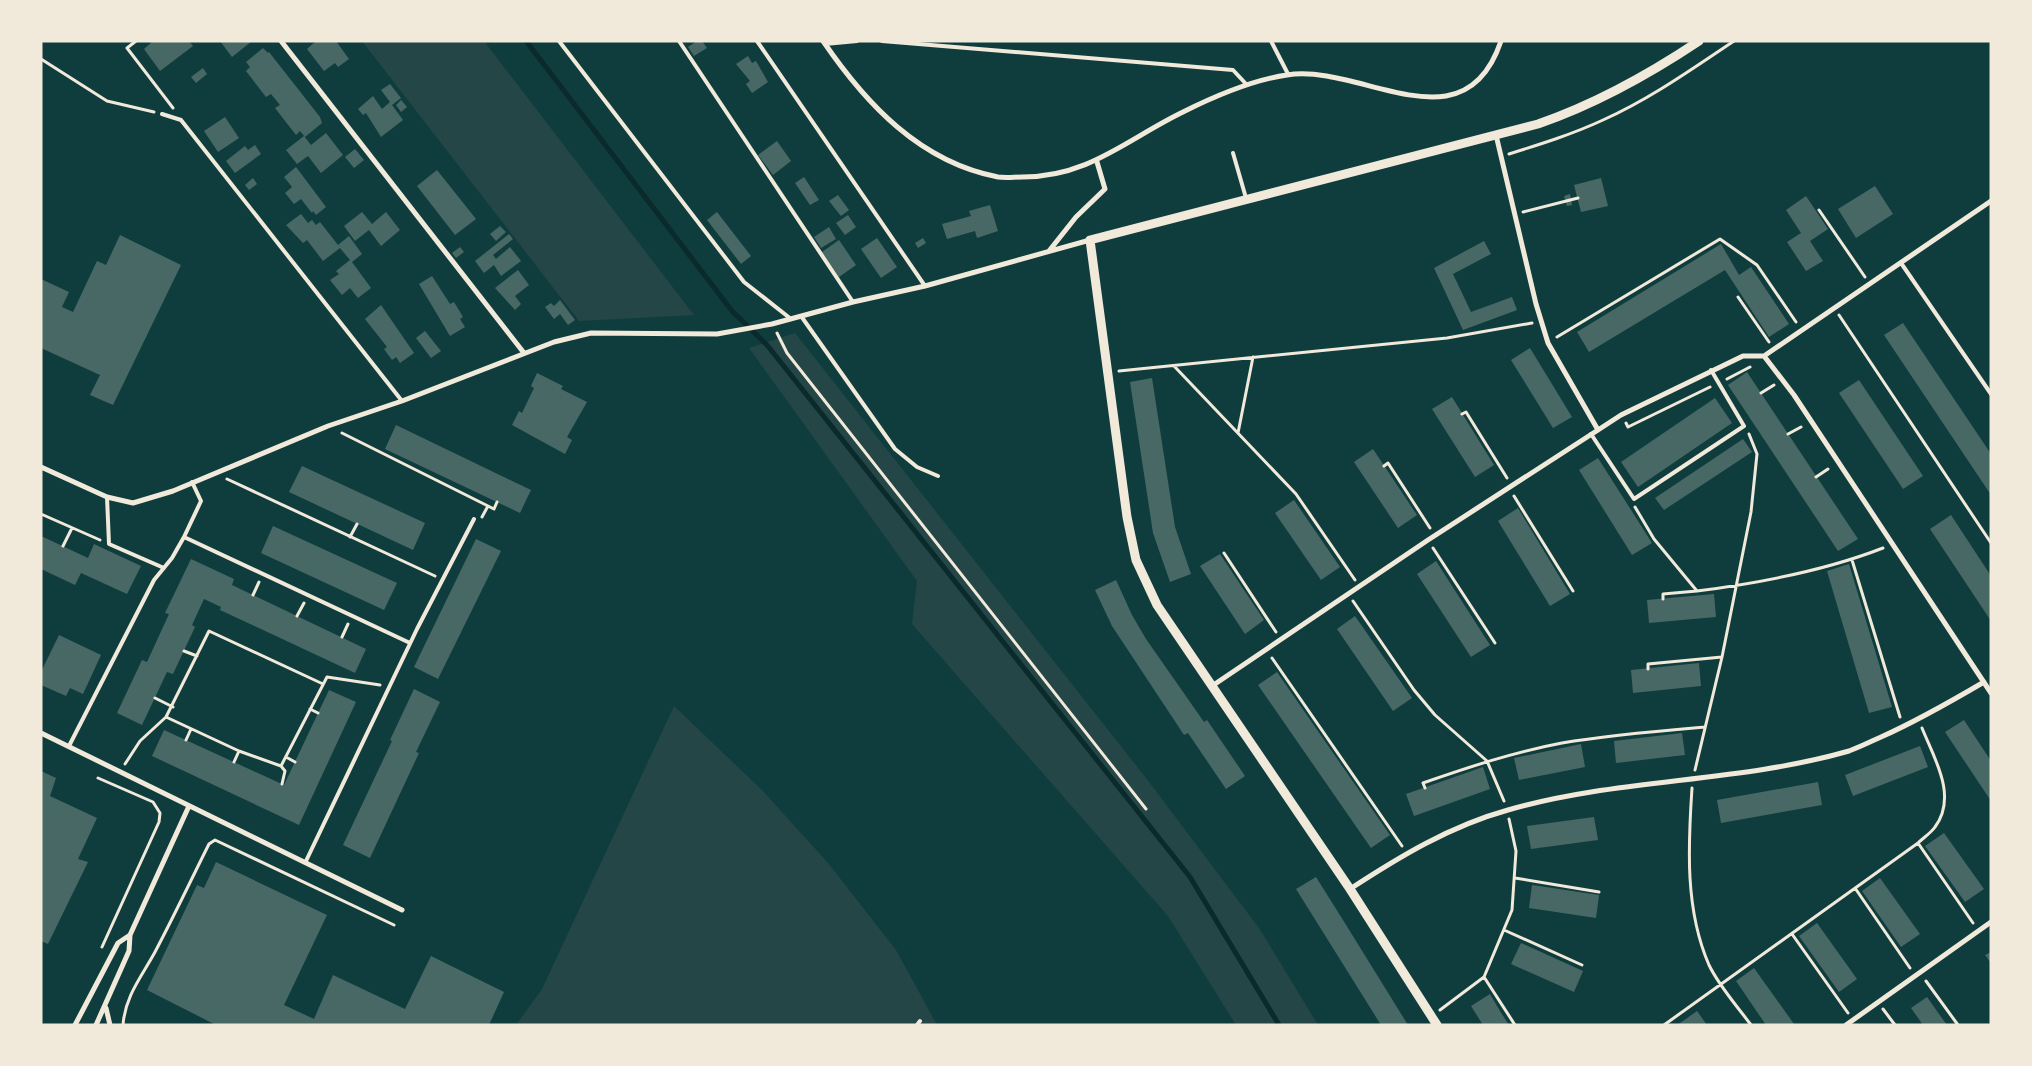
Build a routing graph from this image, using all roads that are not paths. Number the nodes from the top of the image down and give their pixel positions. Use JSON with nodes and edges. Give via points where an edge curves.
{"nodes":[{"id":1,"x":281,"y":41,"type":"edge"},
{"id":2,"x":559,"y":41,"type":"edge"},
{"id":3,"x":679,"y":41,"type":"edge"},
{"id":4,"x":757,"y":41,"type":"edge"},
{"id":5,"x":857,"y":41,"type":"edge"},
{"id":6,"x":882,"y":41,"type":"edge"},
{"id":7,"x":1271,"y":41,"type":"edge"},
{"id":8,"x":1501,"y":41,"type":"edge"},
{"id":9,"x":1699,"y":41,"type":"edge"},
{"id":10,"x":825,"y":43,"type":"edge"},
{"id":11,"x":1288,"y":74,"type":"junction"},
{"id":12,"x":1247,"y":85,"type":"junction"},
{"id":13,"x":162,"y":114,"type":"road end"},
{"id":14,"x":1496,"y":135,"type":"junction"},
{"id":15,"x":1233,"y":153,"type":"dead end"},
{"id":16,"x":1097,"y":162,"type":"junction"},
{"id":17,"x":1247,"y":200,"type":"junction"},
{"id":18,"x":1991,"y":201,"type":"edge"},
{"id":19,"x":1090,"y":240,"type":"junction"},
{"id":20,"x":1049,"y":251,"type":"junction"},
{"id":21,"x":1901,"y":262,"type":"junction"},
{"id":22,"x":925,"y":286,"type":"junction"},
{"id":23,"x":852,"y":302,"type":"junction"},
{"id":24,"x":801,"y":316,"type":"junction"},
{"id":25,"x":791,"y":319,"type":"junction"},
{"id":26,"x":524,"y":353,"type":"junction"},
{"id":27,"x":1764,"y":356,"type":"junction"},
{"id":28,"x":1710,"y":370,"type":"junction"},
{"id":29,"x":1991,"y":394,"type":"edge"},
{"id":30,"x":402,"y":401,"type":"junction"},
{"id":31,"x":1598,"y":430,"type":"junction"},
{"id":32,"x":1591,"y":434,"type":"junction"},
{"id":33,"x":41,"y":467,"type":"edge"},
{"id":34,"x":938,"y":476,"type":"dead end"},
{"id":35,"x":192,"y":482,"type":"junction"},
{"id":36,"x":107,"y":497,"type":"junction"},
{"id":37,"x":474,"y":519,"type":"road end"},
{"id":38,"x":184,"y":537,"type":"junction"},
{"id":39,"x":164,"y":568,"type":"junction"},
{"id":40,"x":410,"y":643,"type":"junction"},
{"id":41,"x":1984,"y":682,"type":"junction"},
{"id":42,"x":1212,"y":686,"type":"junction"},
{"id":43,"x":1991,"y":693,"type":"edge"},
{"id":44,"x":41,"y":733,"type":"edge"},
{"id":45,"x":69,"y":746,"type":"junction"},
{"id":46,"x":189,"y":806,"type":"junction"},
{"id":47,"x":306,"y":861,"type":"junction"},
{"id":48,"x":1350,"y":889,"type":"junction"},
{"id":49,"x":402,"y":910,"type":"dead end"},
{"id":50,"x":1991,"y":922,"type":"edge"},
{"id":51,"x":130,"y":935,"type":"junction"},
{"id":52,"x":106,"y":1007,"type":"junction"},
{"id":53,"x":75,"y":1025,"type":"edge"},
{"id":54,"x":96,"y":1025,"type":"edge"},
{"id":55,"x":110,"y":1025,"type":"edge"},
{"id":56,"x":1437,"y":1025,"type":"edge"},
{"id":57,"x":1846,"y":1025,"type":"edge"}],
"edges":[{"from":1,"to":26,"type":"street"},
{"from":2,"to":25,"type":"lane","via":[[744,282]]},
{"from":3,"to":23,"type":"lane"},
{"from":4,"to":22,"type":"lane"},
{"from":5,"to":10,"type":"lane"},
{"from":6,"to":12,"type":"lane","via":[[1233,70]]},
{"from":7,"to":11,"type":"lane"},
{"from":8,"to":11,"type":"street","via":[[1493,61],[1480,78],[1462,92],[1441,99],[1411,96],[1361,83]]},
{"from":9,"to":14,"type":"street","via":[[1590,105]]},
{"from":10,"to":16,"type":"street","via":[[871,105],[892,125],[956,164],[999,177],[1045,177]]},
{"from":11,"to":12,"type":"street"},
{"from":12,"to":16,"type":"street","via":[[1183,112]]},
{"from":13,"to":30,"type":"lane","via":[[181,120]]},
{"from":14,"to":17,"type":"street"},
{"from":14,"to":31,"type":"street","via":[[1548,343]]},
{"from":15,"to":17,"type":"lane"},
{"from":16,"to":20,"type":"street","via":[[1105,189],[1076,217]]},
{"from":17,"to":19,"type":"street"},
{"from":18,"to":21,"type":"street"},
{"from":19,"to":20,"type":"street"},
{"from":19,"to":42,"type":"street","via":[[1106,373],[1136,560],[1157,606]]},
{"from":20,"to":22,"type":"street"},
{"from":21,"to":27,"type":"street"},
{"from":21,"to":29,"type":"lane"},
{"from":22,"to":23,"type":"street"},
{"from":23,"to":24,"type":"street"},
{"from":24,"to":25,"type":"street"},
{"from":24,"to":34,"type":"lane","via":[[895,449],[917,467]]},
{"from":25,"to":26,"type":"street","via":[[717,334],[591,333]]},
{"from":26,"to":30,"type":"street"},
{"from":27,"to":28,"type":"street","via":[[1742,356]]},
{"from":27,"to":41,"type":"street","via":[[1794,395]]},
{"from":28,"to":31,"type":"street"},
{"from":28,"to":32,"type":"lane","via":[[1744,426],[1634,499]]},
{"from":30,"to":35,"type":"street","via":[[328,426]]},
{"from":31,"to":32,"type":"street"},
{"from":32,"to":42,"type":"street"},
{"from":33,"to":36,"type":"street"},
{"from":35,"to":36,"type":"street","via":[[133,503]]},
{"from":35,"to":38,"type":"lane","via":[[201,501]]},
{"from":36,"to":39,"type":"lane","via":[[109,544]]},
{"from":37,"to":40,"type":"lane"},
{"from":38,"to":39,"type":"lane"},
{"from":38,"to":40,"type":"lane"},
{"from":39,"to":45,"type":"lane","via":[[154,580]]},
{"from":40,"to":47,"type":"lane"},
{"from":41,"to":43,"type":"street"},
{"from":41,"to":48,"type":"street","via":[[1919,720],[1850,750],[1781,765],[1571,796],[1507,810],[1406,852]]},
{"from":42,"to":48,"type":"street"},
{"from":44,"to":45,"type":"street"},
{"from":45,"to":46,"type":"street"},
{"from":46,"to":47,"type":"street"},
{"from":46,"to":51,"type":"street"},
{"from":47,"to":49,"type":"street"},
{"from":48,"to":56,"type":"street"},
{"from":50,"to":57,"type":"street"},
{"from":51,"to":52,"type":"street","via":[[129,951]]},
{"from":51,"to":53,"type":"street","via":[[118,943]]},
{"from":52,"to":54,"type":"street"},
{"from":52,"to":55,"type":"street"}]}
